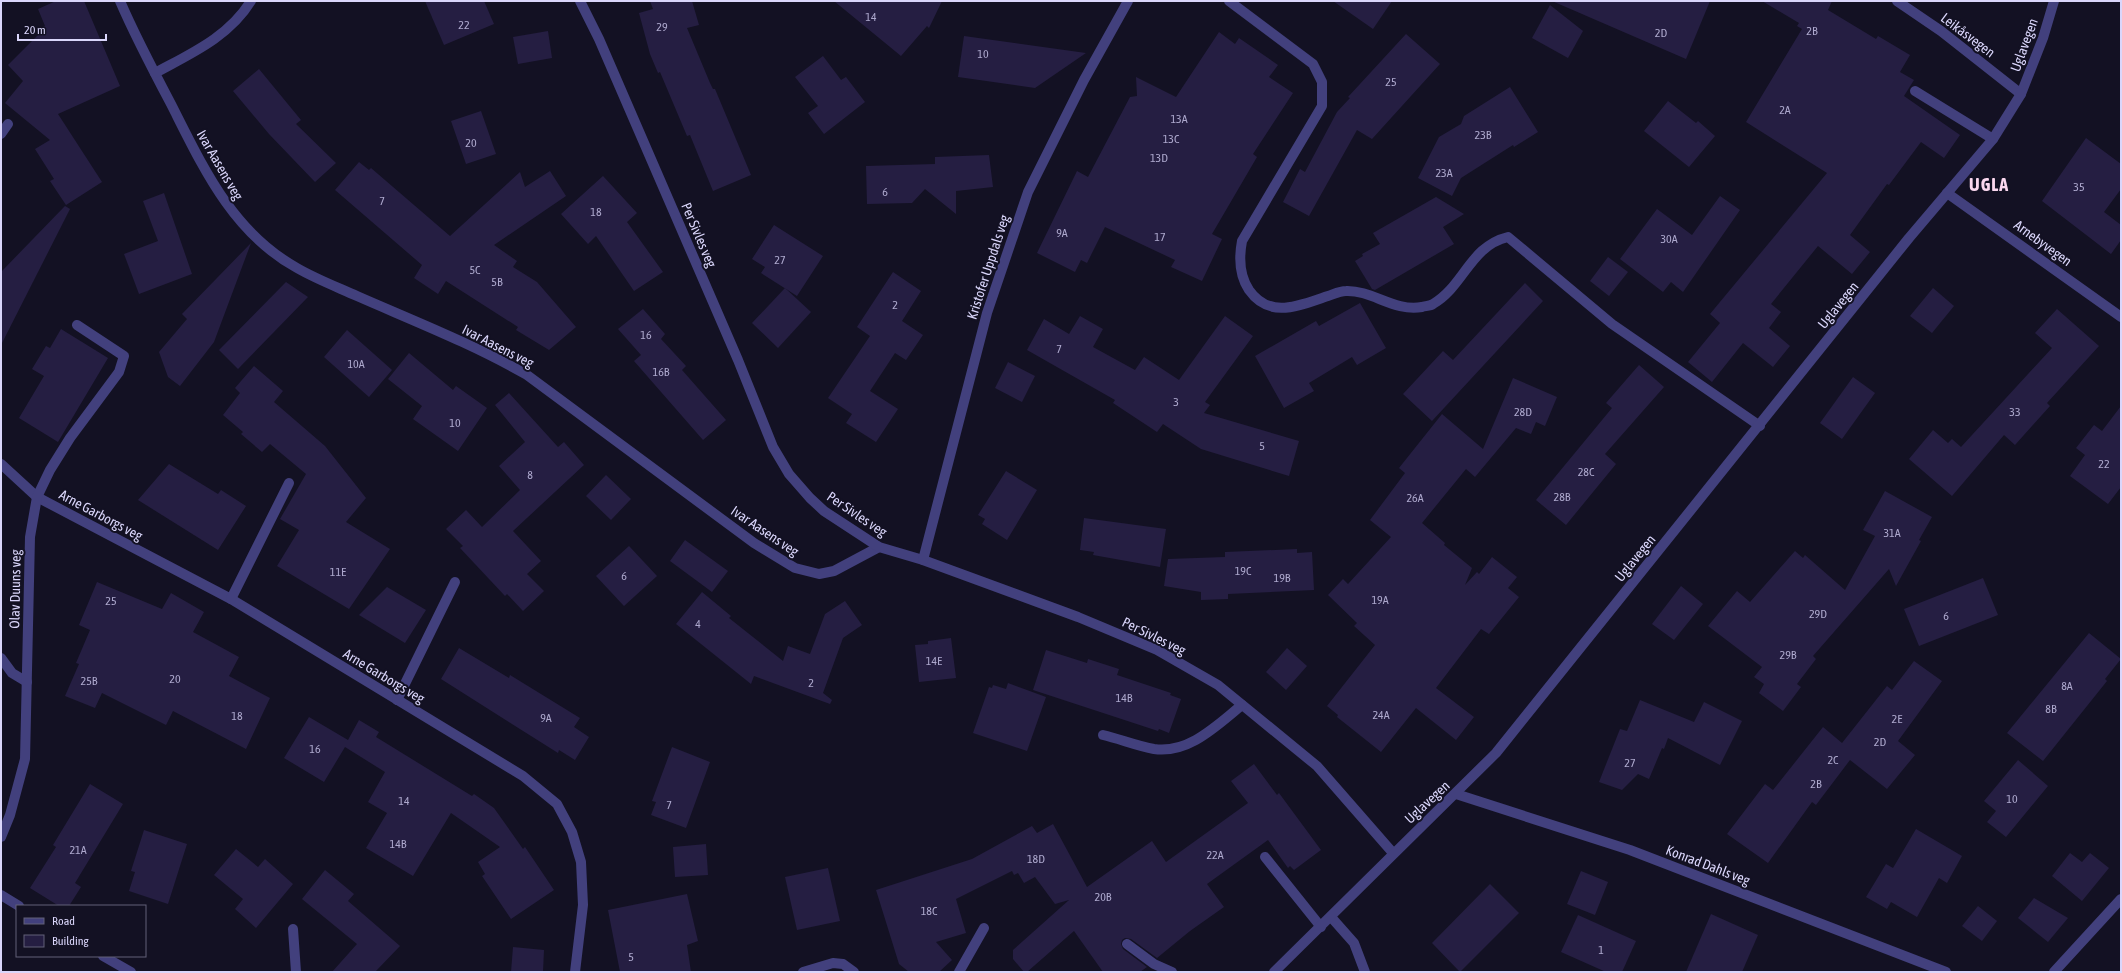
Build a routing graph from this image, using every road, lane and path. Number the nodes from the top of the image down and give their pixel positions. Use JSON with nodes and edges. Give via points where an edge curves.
{"nodes":[{"id":1,"x":120,"y":1,"type":"edge"},
{"id":2,"x":251,"y":1,"type":"edge"},
{"id":3,"x":580,"y":1,"type":"edge"},
{"id":4,"x":1128,"y":1,"type":"edge"},
{"id":5,"x":1229,"y":1,"type":"edge"},
{"id":6,"x":1897,"y":1,"type":"edge"},
{"id":7,"x":2054,"y":1,"type":"edge"},
{"id":8,"x":155,"y":73,"type":"junction"},
{"id":9,"x":1915,"y":91,"type":"dead end"},
{"id":10,"x":2021,"y":94,"type":"junction"},
{"id":11,"x":8,"y":124,"type":"dead end"},
{"id":12,"x":1,"y":134,"type":"edge"},
{"id":13,"x":1993,"y":138,"type":"junction"},
{"id":14,"x":1948,"y":193,"type":"junction"},
{"id":15,"x":2121,"y":317,"type":"edge"},
{"id":16,"x":77,"y":325,"type":"dead end"},
{"id":17,"x":1760,"y":426,"type":"junction"},
{"id":18,"x":1,"y":464,"type":"edge"},
{"id":19,"x":289,"y":483,"type":"dead end"},
{"id":20,"x":38,"y":497,"type":"junction"},
{"id":21,"x":879,"y":547,"type":"junction"},
{"id":22,"x":923,"y":560,"type":"junction"},
{"id":23,"x":455,"y":582,"type":"dead end"},
{"id":24,"x":231,"y":600,"type":"junction"},
{"id":25,"x":1,"y":658,"type":"edge"},
{"id":26,"x":27,"y":682,"type":"junction"},
{"id":27,"x":397,"y":700,"type":"junction"},
{"id":28,"x":1242,"y":705,"type":"junction"},
{"id":29,"x":1103,"y":735,"type":"dead end"},
{"id":30,"x":1456,"y":794,"type":"junction"},
{"id":31,"x":1,"y":837,"type":"edge"},
{"id":32,"x":1393,"y":853,"type":"junction"},
{"id":33,"x":1265,"y":857,"type":"dead end"},
{"id":34,"x":1,"y":895,"type":"edge"},
{"id":35,"x":2121,"y":899,"type":"edge"},
{"id":36,"x":17,"y":905,"type":"edge"},
{"id":37,"x":1331,"y":917,"type":"junction"},
{"id":38,"x":1321,"y":927,"type":"junction"},
{"id":39,"x":984,"y":928,"type":"dead end"},
{"id":40,"x":293,"y":929,"type":"dead end"},
{"id":41,"x":1127,"y":944,"type":"dead end"},
{"id":42,"x":105,"y":957,"type":"edge"},
{"id":43,"x":132,"y":972,"type":"edge"},
{"id":44,"x":296,"y":972,"type":"edge"},
{"id":45,"x":575,"y":972,"type":"edge"},
{"id":46,"x":803,"y":972,"type":"edge"},
{"id":47,"x":854,"y":972,"type":"edge"},
{"id":48,"x":959,"y":972,"type":"edge"},
{"id":49,"x":1172,"y":972,"type":"edge"},
{"id":50,"x":1274,"y":972,"type":"edge"},
{"id":51,"x":1365,"y":972,"type":"edge"},
{"id":52,"x":1946,"y":972,"type":"edge"},
{"id":53,"x":2054,"y":972,"type":"edge"}],
"edges":[{"from":1,"to":8,"type":"street","name":"Ivar Aasens veg"},
{"from":2,"to":8,"type":"street","via":[[236,22],[209,43]]},
{"from":3,"to":21,"type":"street","name":"Per Sivles veg","via":[[599,39],[735,353],[773,447],[789,474],[810,498],[824,511]]},
{"from":4,"to":22,"type":"street","name":"Kristofer Uppdals veg","via":[[1084,80],[1028,192],[986,313]]},
{"from":5,"to":17,"type":"street","via":[[1313,64],[1322,82],[1322,106],[1242,241],[1239,254],[1245,284],[1255,299],[1266,306],[1290,306],[1345,291],[1411,309],[1433,305],[1486,246],[1508,237],[1612,324]]},
{"from":6,"to":10,"type":"street","name":"Leikåsvegen","via":[[1941,31]]},
{"from":7,"to":10,"type":"street","name":"Uglavegen","via":[[2043,38]]},
{"from":8,"to":21,"type":"street","name":"Ivar Aasens veg","via":[[219,195],[253,236],[290,264],[319,280],[493,356],[527,375],[754,543],[795,568],[819,574],[834,572]]},
{"from":9,"to":13,"type":"street"},
{"from":10,"to":13,"type":"street","name":"Uglavegen"},
{"from":11,"to":12,"type":"street"},
{"from":13,"to":14,"type":"street","name":"Uglavegen"},
{"from":14,"to":15,"type":"street","name":"Arnebyvegen"},
{"from":14,"to":17,"type":"street","name":"Uglavegen","via":[[1909,238]]},
{"from":16,"to":20,"type":"street","name":"Arne Garborgs veg","via":[[124,356],[119,372],[70,438],[50,470]]},
{"from":17,"to":30,"type":"street","name":"Uglavegen","via":[[1496,753]]},
{"from":18,"to":20,"type":"street","name":"Arne Garborgs veg"},
{"from":19,"to":24,"type":"street"},
{"from":20,"to":24,"type":"street","name":"Arne Garborgs veg"},
{"from":20,"to":26,"type":"street","name":"Olav Duuns veg","via":[[30,537]]},
{"from":21,"to":22,"type":"street","name":"Per Sivles veg"},
{"from":22,"to":28,"type":"street","name":"Per Sivles veg","via":[[1078,617],[1157,650],[1218,685]]},
{"from":23,"to":27,"type":"street"},
{"from":24,"to":27,"type":"street","name":"Arne Garborgs veg"},
{"from":25,"to":26,"type":"street","via":[[12,673]]},
{"from":26,"to":31,"type":"street","name":"Olav Duuns veg","via":[[25,759],[10,815]]},
{"from":27,"to":45,"type":"street","name":"Arne Garborgs veg","via":[[523,776],[557,804],[572,832],[581,862],[583,905]]},
{"from":28,"to":29,"type":"street","via":[[1198,739],[1174,749],[1154,749]]},
{"from":28,"to":32,"type":"street","name":"Per Sivles veg","via":[[1317,766]]},
{"from":30,"to":32,"type":"street","name":"Uglavegen"},
{"from":30,"to":52,"type":"street","name":"Konrad Dahls veg","via":[[1630,850]]},
{"from":32,"to":37,"type":"street","name":"Uglavegen"},
{"from":33,"to":38,"type":"street"},
{"from":34,"to":36,"type":"street"},
{"from":35,"to":53,"type":"street"},
{"from":37,"to":38,"type":"street","name":"Uglavegen"},
{"from":37,"to":51,"type":"street","via":[[1354,943]]},
{"from":38,"to":50,"type":"street","name":"Uglavegen"},
{"from":39,"to":48,"type":"street"},
{"from":40,"to":44,"type":"street"},
{"from":41,"to":49,"type":"street","via":[[1154,964]]},
{"from":42,"to":43,"type":"street"},
{"from":46,"to":47,"type":"street","via":[[833,963],[844,964]]}]}
